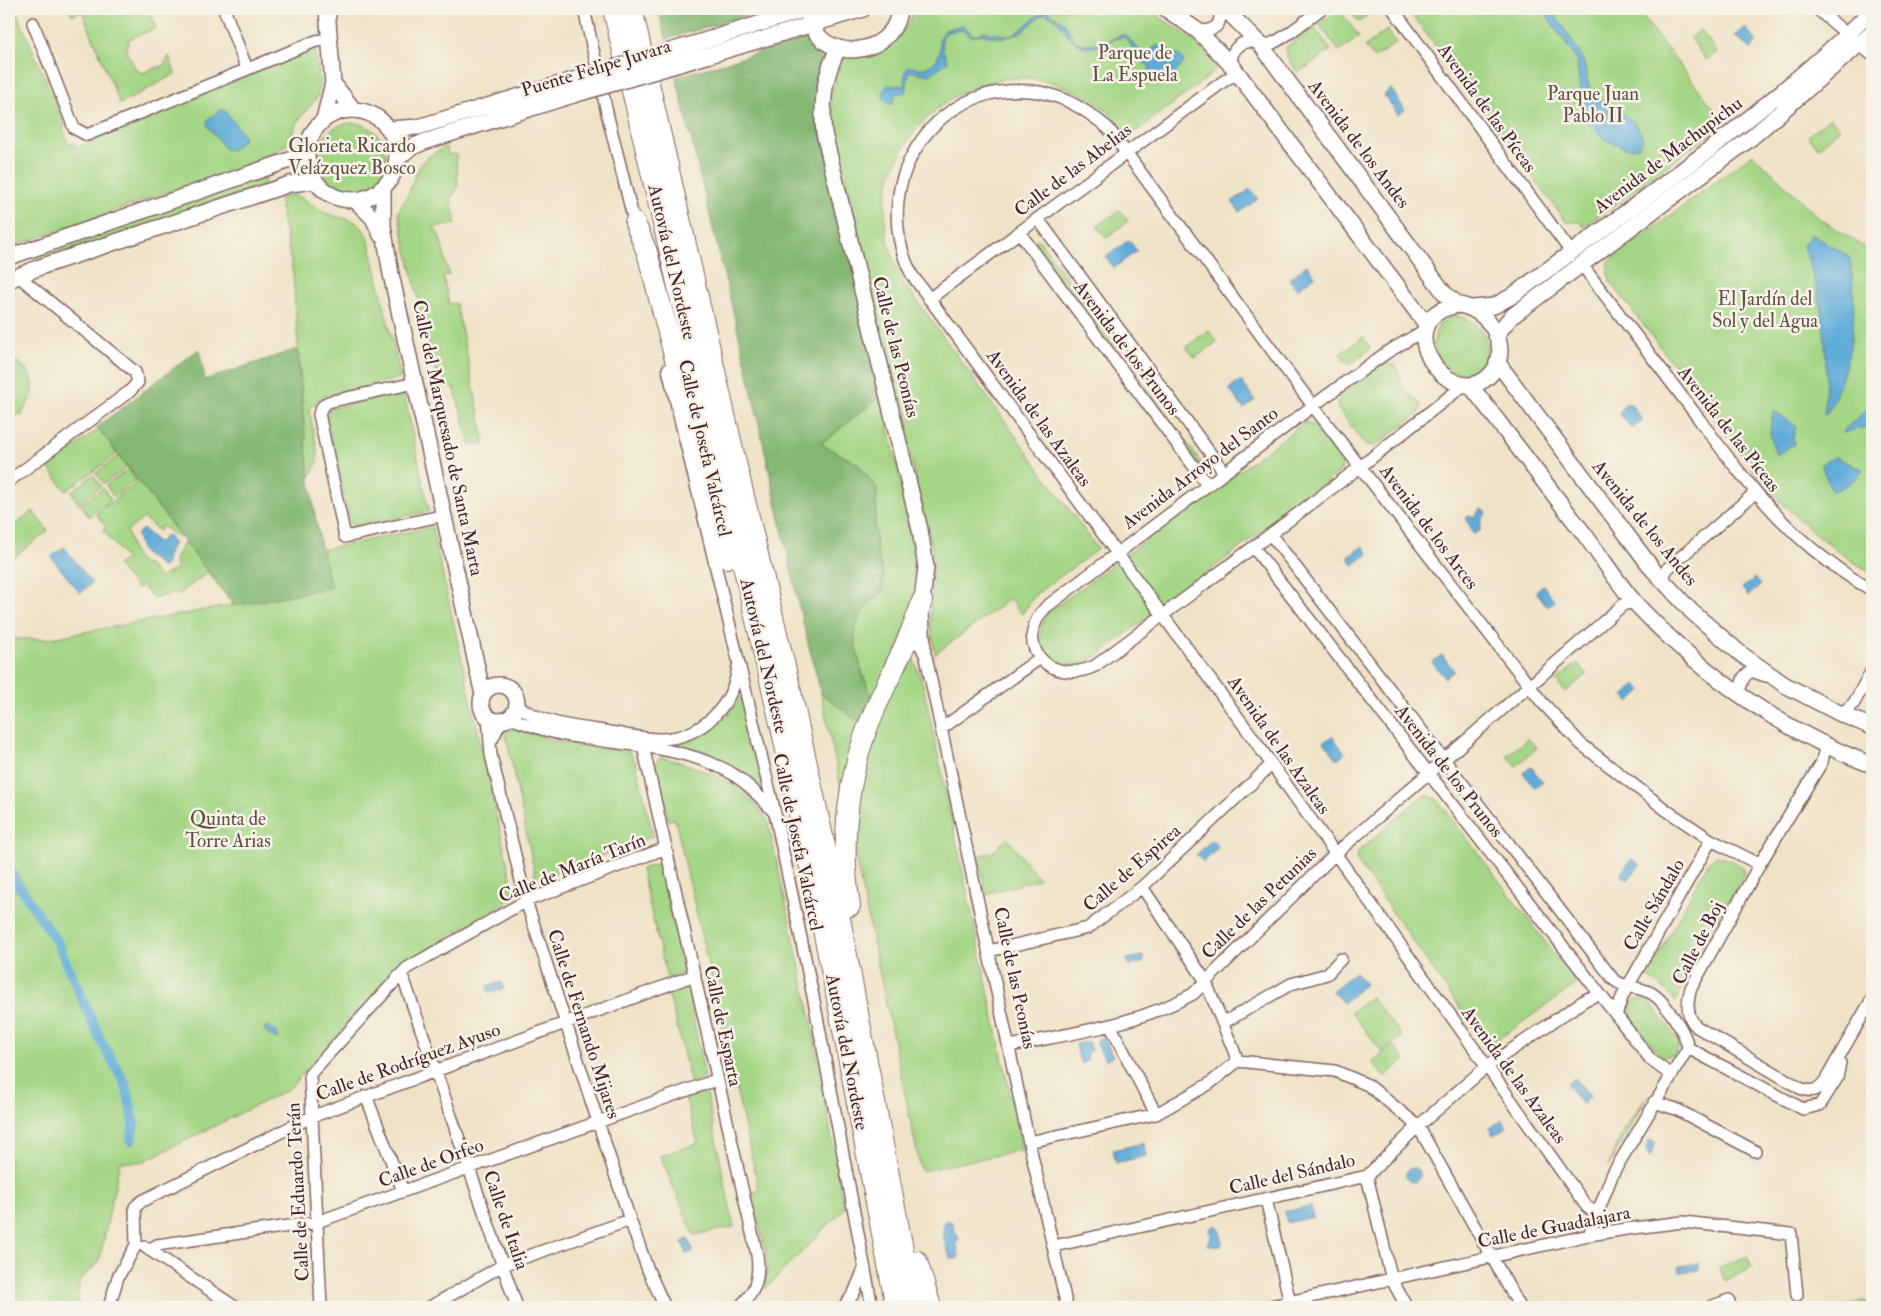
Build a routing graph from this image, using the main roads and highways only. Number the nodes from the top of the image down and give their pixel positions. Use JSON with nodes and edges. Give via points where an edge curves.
{"nodes":[{"id":1,"x":327,"y":9,"type":"edge"},
{"id":2,"x":613,"y":9,"type":"edge"},
{"id":3,"x":632,"y":9,"type":"edge"},
{"id":4,"x":807,"y":9,"type":"edge"},
{"id":5,"x":863,"y":9,"type":"edge"},
{"id":6,"x":899,"y":9,"type":"edge"},
{"id":7,"x":1166,"y":9,"type":"edge"},
{"id":8,"x":1225,"y":9,"type":"edge"},
{"id":9,"x":1872,"y":12,"type":"edge"},
{"id":10,"x":811,"y":24,"type":"junction"},
{"id":11,"x":1872,"y":33,"type":"edge"},
{"id":12,"x":708,"y":47,"type":"junction"},
{"id":13,"x":839,"y":48,"type":"junction"},
{"id":14,"x":333,"y":83,"type":"junction"},
{"id":15,"x":571,"y":88,"type":"junction"},
{"id":16,"x":353,"y":109,"type":"junction"},
{"id":17,"x":324,"y":119,"type":"junction"},
{"id":18,"x":390,"y":129,"type":"junction"},
{"id":19,"x":307,"y":154,"type":"junction"},
{"id":20,"x":397,"y":159,"type":"junction"},
{"id":21,"x":314,"y":181,"type":"junction"},
{"id":22,"x":383,"y":188,"type":"junction"},
{"id":23,"x":356,"y":200,"type":"junction"},
{"id":24,"x":635,"y":223,"type":"road end"},
{"id":25,"x":386,"y":249,"type":"junction"},
{"id":26,"x":1571,"y":252,"type":"junction"},
{"id":27,"x":9,"y":258,"type":"edge"},
{"id":28,"x":1582,"y":265,"type":"junction"},
{"id":29,"x":13,"y":278,"type":"edge"},
{"id":30,"x":1466,"y":306,"type":"junction"},
{"id":31,"x":1425,"y":327,"type":"junction"},
{"id":32,"x":1496,"y":334,"type":"junction"},
{"id":33,"x":1496,"y":362,"type":"junction"},
{"id":34,"x":1467,"y":385,"type":"junction"},
{"id":35,"x":922,"y":601,"type":"joint"},
{"id":36,"x":471,"y":636,"type":"junction"},
{"id":37,"x":501,"y":686,"type":"junction"},
{"id":38,"x":483,"y":695,"type":"junction"},
{"id":39,"x":1872,"y":727,"type":"edge"},
{"id":40,"x":783,"y":736,"type":"junction"},
{"id":41,"x":1872,"y":765,"type":"edge"},
{"id":42,"x":874,"y":1096,"type":"junction"},
{"id":43,"x":879,"y":1121,"type":"junction"},
{"id":44,"x":896,"y":1307,"type":"edge"},
{"id":45,"x":914,"y":1307,"type":"edge"},
{"id":46,"x":931,"y":1307,"type":"edge"}],
"edges":[{"from":1,"to":14,"type":"main road"},
{"from":2,"to":40,"type":"highway","name":"Autovía del Nordeste"},
{"from":3,"to":42,"type":"highway","name":"Autovía del Nordeste","via":[[736,467],[791,692],[833,882]]},
{"from":4,"to":10,"type":"main road"},
{"from":4,"to":12,"type":"main road","name":"Puente Felipe Juvara"},
{"from":5,"to":10,"type":"main road","name":"Puente Felipe Juvara"},
{"from":6,"to":13,"type":"main road","via":[[893,28],[883,40],[870,48]]},
{"from":7,"to":31,"type":"main road","via":[[1198,31],[1236,71]]},
{"from":8,"to":30,"type":"main road","name":"Avenida de los Andes","via":[[1261,45],[1445,294]]},
{"from":9,"to":26,"type":"main road","name":"Avenida de Machupichu","via":[[1794,84],[1728,137]]},
{"from":10,"to":12,"type":"main road","name":"Puente Felipe Juvara"},
{"from":10,"to":13,"type":"main road","via":[[823,39]]},
{"from":11,"to":28,"type":"main road","name":"Avenida de Machupichu","via":[[1751,138]]},
{"from":12,"to":15,"type":"main road","name":"Puente Felipe Juvara","bridge":true},
{"from":13,"to":35,"type":"main road","name":"Calle de las Peonías","via":[[826,83],[824,133],[920,530],[926,567]]},
{"from":14,"to":16,"type":"main road"},
{"from":14,"to":17,"type":"main road"},
{"from":15,"to":18,"type":"main road","name":"Puente Felipe Juvara","via":[[418,127]]},
{"from":15,"to":20,"type":"main road","name":"Puente Felipe Juvara","via":[[424,142]]},
{"from":16,"to":17,"type":"main road","via":[[333,113]]},
{"from":16,"to":18,"type":"main road","via":[[374,115]]},
{"from":17,"to":19,"type":"main road","via":[[313,131]]},
{"from":18,"to":20,"type":"main road"},
{"from":19,"to":21,"type":"main road","via":[[307,164]]},
{"from":19,"to":27,"type":"main road"},
{"from":20,"to":22,"type":"main road","via":[[394,172]]},
{"from":21,"to":23,"type":"main road","via":[[332,196]]},
{"from":21,"to":29,"type":"main road","via":[[290,184]]},
{"from":22,"to":23,"type":"main road"},
{"from":22,"to":25,"type":"main road","name":"Calle del Marquesado de Santa Marta"},
{"from":23,"to":25,"type":"main road","name":"Calle del Marquesado de Santa Marta","via":[[373,218]]},
{"from":24,"to":40,"type":"highway","via":[[647,252],[766,699]]},
{"from":25,"to":36,"type":"main road","name":"Calle del Marquesado de Santa Marta"},
{"from":26,"to":28,"type":"main road"},
{"from":26,"to":30,"type":"main road","name":"Avenida de Machupichu","via":[[1501,303]]},
{"from":27,"to":29,"type":"main road","via":[[16,264]]},
{"from":28,"to":32,"type":"main road","name":"Avenida de Machupichu","via":[[1511,317]]},
{"from":30,"to":31,"type":"main road","via":[[1444,308]]},
{"from":30,"to":32,"type":"main road","via":[[1488,319]]},
{"from":31,"to":34,"type":"main road","via":[[1426,350],[1438,371]]},
{"from":32,"to":33,"type":"main road"},
{"from":33,"to":34,"type":"main road","via":[[1487,378]]},
{"from":33,"to":39,"type":"main road","name":"Avenida de los Andes","via":[[1662,580],[1692,612],[1722,639],[1785,685]]},
{"from":34,"to":41,"type":"main road","via":[[1636,603],[1678,646],[1773,718],[1825,747]]},
{"from":35,"to":42,"type":"highway","via":[[864,737],[852,784],[846,834],[846,886],[860,966]]},
{"from":36,"to":37,"type":"main road","name":"Calle del Marquesado de Santa Marta","via":[[482,662]]},
{"from":36,"to":38,"type":"main road","name":"Calle del Marquesado de Santa Marta"},
{"from":37,"to":38,"type":"main road","via":[[490,688]]},
{"from":37,"to":38,"type":"main road","name":"Calle del Marquesado de Santa Marta","via":[[513,692],[504,715],[481,707]]},
{"from":40,"to":44,"type":"highway","name":"Autovía del Nordeste","via":[[836,988]]},
{"from":42,"to":43,"type":"highway","name":"Autovía del Nordeste"},
{"from":43,"to":45,"type":"highway","name":"Autovía del Nordeste"},
{"from":43,"to":46,"type":"highway"}]}
